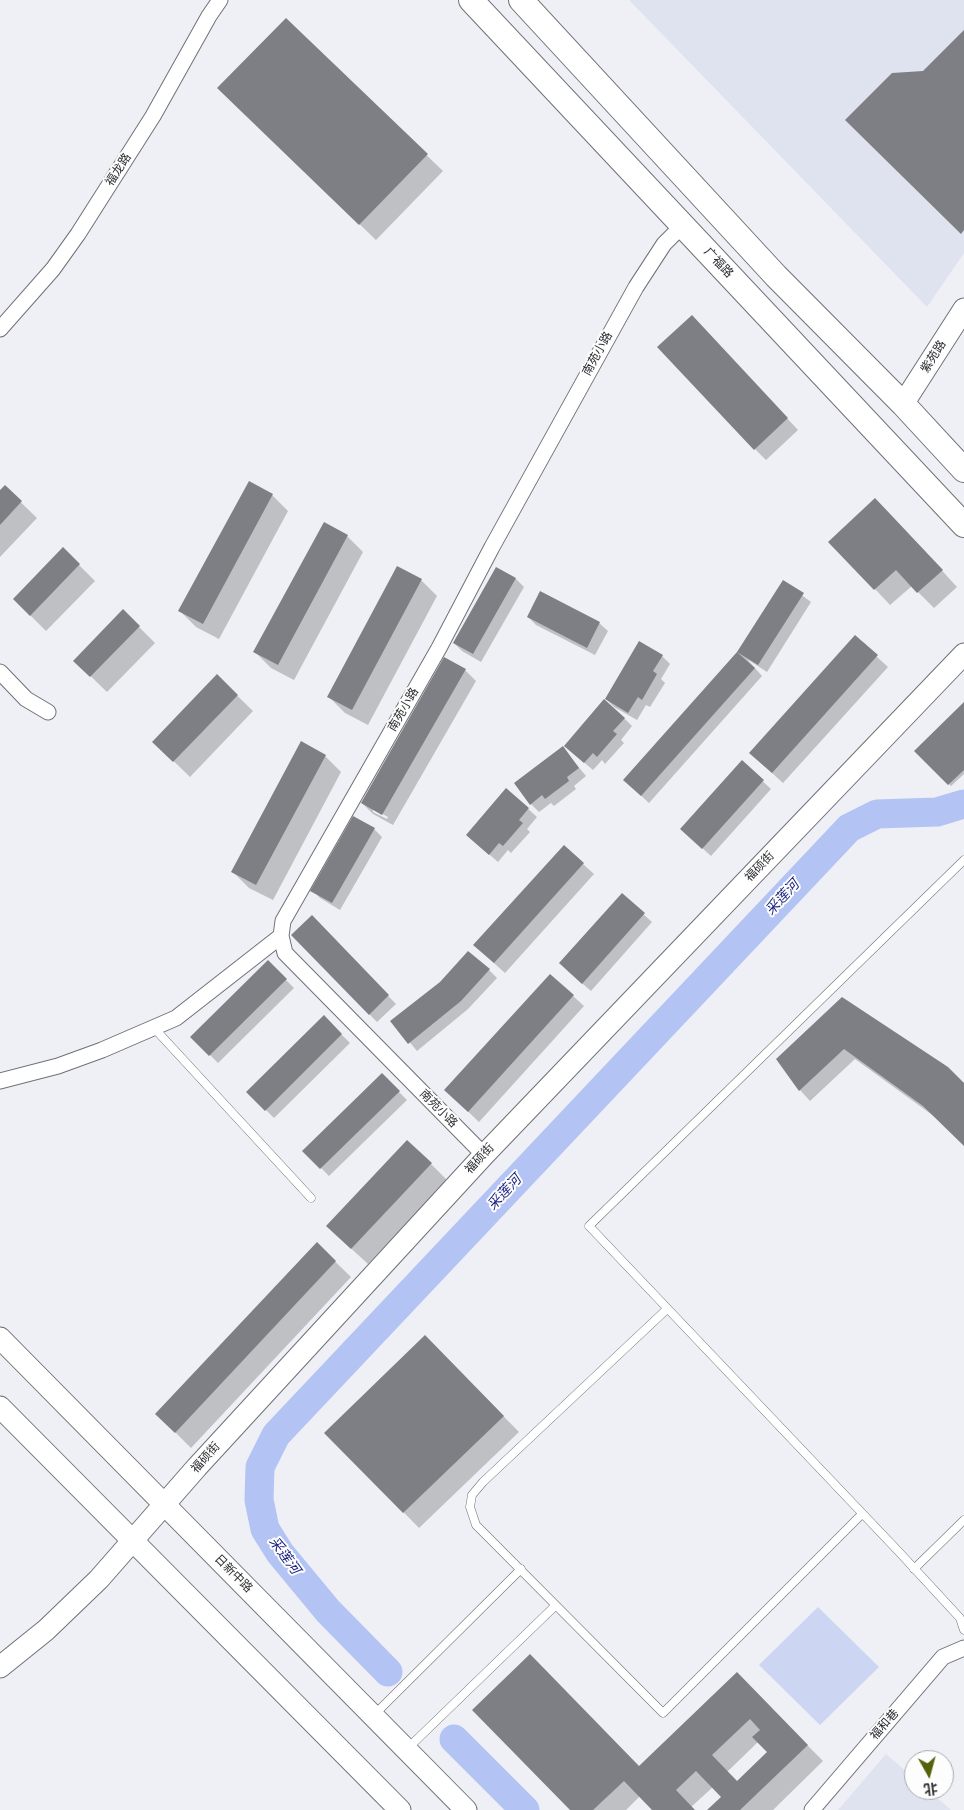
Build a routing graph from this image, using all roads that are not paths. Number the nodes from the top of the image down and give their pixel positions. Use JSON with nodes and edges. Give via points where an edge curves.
{"nodes":[{"id":1,"x":220,"y":0,"type":"edge"},
{"id":2,"x":472,"y":0,"type":"edge"},
{"id":3,"x":521,"y":0,"type":"edge"},
{"id":4,"x":683,"y":225,"type":"junction"},
{"id":5,"x":964,"y":309,"type":"edge"},
{"id":6,"x":0,"y":328,"type":"edge"},
{"id":7,"x":903,"y":404,"type":"junction"},
{"id":8,"x":964,"y":470,"type":"edge"},
{"id":9,"x":964,"y":525,"type":"edge"},
{"id":10,"x":964,"y":654,"type":"edge"},
{"id":11,"x":0,"y":672,"type":"edge"},
{"id":12,"x":48,"y":712,"type":"dead end"},
{"id":13,"x":964,"y":860,"type":"edge"},
{"id":14,"x":280,"y":936,"type":"junction"},
{"id":15,"x":154,"y":1028,"type":"junction"},
{"id":16,"x":0,"y":1081,"type":"edge"},
{"id":17,"x":484,"y":1155,"type":"junction"},
{"id":18,"x":311,"y":1198,"type":"dead end"},
{"id":19,"x":667,"y":1309,"type":"junction"},
{"id":20,"x":0,"y":1338,"type":"edge"},
{"id":21,"x":0,"y":1407,"type":"edge"},
{"id":22,"x":165,"y":1505,"type":"junction"},
{"id":23,"x":862,"y":1514,"type":"junction"},
{"id":24,"x":964,"y":1520,"type":"edge"},
{"id":25,"x":132,"y":1543,"type":"junction"},
{"id":26,"x":914,"y":1568,"type":"junction"},
{"id":27,"x":520,"y":1569,"type":"junction"},
{"id":28,"x":555,"y":1606,"type":"junction"},
{"id":29,"x":964,"y":1630,"type":"edge"},
{"id":30,"x":964,"y":1648,"type":"edge"},
{"id":31,"x":0,"y":1667,"type":"edge"},
{"id":32,"x":373,"y":1716,"type":"junction"},
{"id":33,"x":406,"y":1750,"type":"junction"},
{"id":34,"x":400,"y":1810,"type":"edge"},
{"id":35,"x":466,"y":1810,"type":"edge"},
{"id":36,"x":812,"y":1810,"type":"edge"}],
"edges":[{"from":1,"to":6,"type":"street","name":"福龙路","via":[[208,16],[154,116],[78,234],[53,269]]},
{"from":2,"to":4,"type":"main road","name":"广福路"},
{"from":3,"to":7,"type":"main road","via":[[776,276]]},
{"from":4,"to":9,"type":"main road","name":"广福路"},
{"from":4,"to":14,"type":"street","name":"南苑小路","via":[[664,244],[636,286],[439,648],[283,921]]},
{"from":5,"to":7,"type":"street","name":"紫苑路"},
{"from":7,"to":8,"type":"main road"},
{"from":10,"to":17,"type":"street","name":"福硕街"},
{"from":11,"to":12,"type":"street","via":[[26,699]]},
{"from":13,"to":19,"type":"lane","via":[[589,1226]]},
{"from":14,"to":15,"type":"street","via":[[176,1018]]},
{"from":14,"to":17,"type":"street","name":"南苑小路","via":[[285,954],[295,965]]},
{"from":15,"to":16,"type":"street","via":[[58,1066]]},
{"from":15,"to":18,"type":"lane"},
{"from":17,"to":22,"type":"street","name":"福硕街"},
{"from":19,"to":23,"type":"lane"},
{"from":19,"to":27,"type":"lane","via":[[472,1495],[470,1507],[476,1525]]},
{"from":20,"to":22,"type":"street","name":"日新中路"},
{"from":21,"to":25,"type":"street"},
{"from":22,"to":25,"type":"street","name":"福硕街"},
{"from":22,"to":32,"type":"street","name":"日新中路"},
{"from":23,"to":26,"type":"lane"},
{"from":23,"to":28,"type":"lane","via":[[663,1713]]},
{"from":24,"to":26,"type":"lane"},
{"from":25,"to":31,"type":"street","name":"福硕街","via":[[99,1580],[46,1630]]},
{"from":25,"to":34,"type":"street"},
{"from":26,"to":29,"type":"lane","via":[[960,1618]]},
{"from":27,"to":28,"type":"lane"},
{"from":27,"to":32,"type":"lane"},
{"from":28,"to":33,"type":"lane"},
{"from":30,"to":36,"type":"street","name":"福和巷","via":[[944,1657]]},
{"from":32,"to":33,"type":"street","name":"日新中路"},
{"from":33,"to":35,"type":"street","name":"日新中路"}]}
